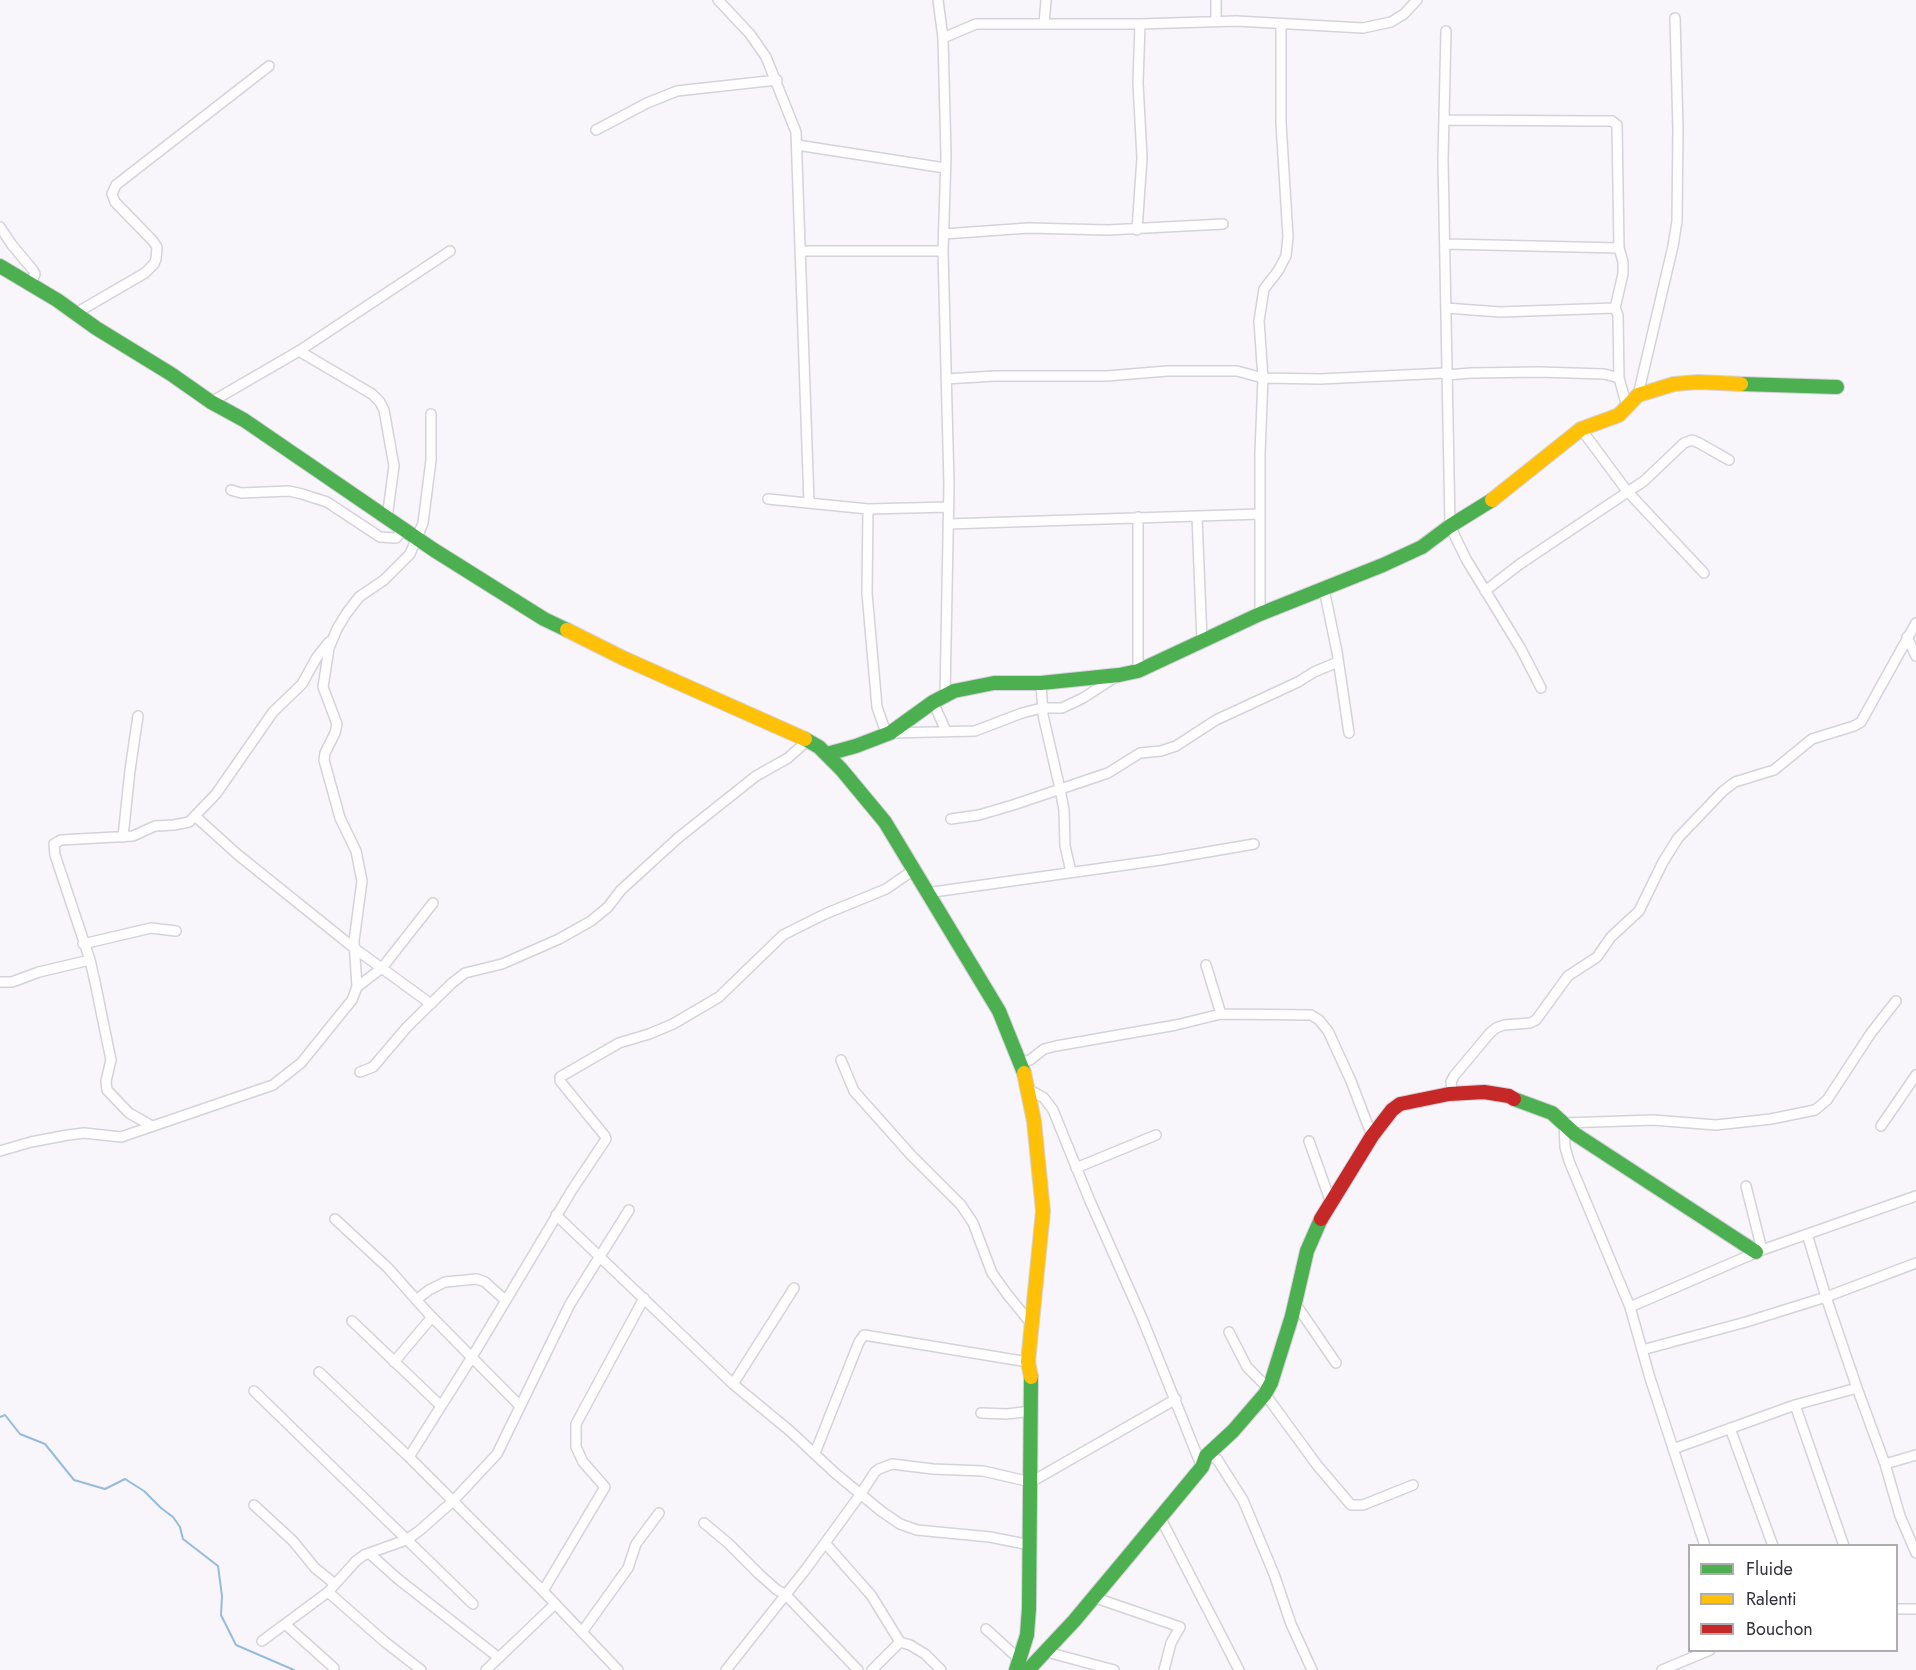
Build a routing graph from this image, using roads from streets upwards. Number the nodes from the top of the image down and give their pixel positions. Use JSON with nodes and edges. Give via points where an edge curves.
{"nodes":[{"id":1,"x":718,"y":0,"type":"edge"},
{"id":2,"x":938,"y":0,"type":"edge"},
{"id":3,"x":1046,"y":0,"type":"edge"},
{"id":4,"x":1216,"y":0,"type":"edge"},
{"id":5,"x":1417,"y":0,"type":"edge"},
{"id":6,"x":1675,"y":18,"type":"dead end"},
{"id":7,"x":1216,"y":21,"type":"junction"},
{"id":8,"x":1044,"y":24,"type":"junction"},
{"id":9,"x":1140,"y":24,"type":"junction"},
{"id":10,"x":1281,"y":24,"type":"junction"},
{"id":11,"x":1446,"y":31,"type":"dead end"},
{"id":12,"x":943,"y":38,"type":"junction"},
{"id":13,"x":269,"y":66,"type":"dead end"},
{"id":14,"x":777,"y":80,"type":"junction"},
{"id":15,"x":1445,"y":120,"type":"junction"},
{"id":16,"x":596,"y":130,"type":"dead end"},
{"id":17,"x":797,"y":145,"type":"junction"},
{"id":18,"x":945,"y":168,"type":"junction"},
{"id":19,"x":1223,"y":224,"type":"dead end"},
{"id":20,"x":0,"y":227,"type":"edge"},
{"id":21,"x":1137,"y":230,"type":"junction"},
{"id":22,"x":944,"y":234,"type":"junction"},
{"id":23,"x":1446,"y":244,"type":"junction"},
{"id":24,"x":1618,"y":249,"type":"junction"},
{"id":25,"x":450,"y":251,"type":"dead end"},
{"id":26,"x":800,"y":251,"type":"junction"},
{"id":27,"x":943,"y":251,"type":"junction"},
{"id":28,"x":0,"y":266,"type":"edge"},
{"id":29,"x":31,"y":285,"type":"junction"},
{"id":30,"x":1446,"y":308,"type":"junction"},
{"id":31,"x":1615,"y":308,"type":"junction"},
{"id":32,"x":76,"y":313,"type":"junction"},
{"id":33,"x":299,"y":351,"type":"junction"},
{"id":34,"x":1447,"y":374,"type":"junction"},
{"id":35,"x":1263,"y":378,"type":"junction"},
{"id":36,"x":1619,"y":378,"type":"junction"},
{"id":37,"x":946,"y":379,"type":"junction"},
{"id":38,"x":1837,"y":387,"type":"dead end"},
{"id":39,"x":1638,"y":395,"type":"junction"},
{"id":40,"x":211,"y":402,"type":"junction"},
{"id":41,"x":1627,"y":407,"type":"junction"},
{"id":42,"x":431,"y":414,"type":"dead end"},
{"id":43,"x":1581,"y":429,"type":"junction"},
{"id":44,"x":1729,"y":460,"type":"dead end"},
{"id":45,"x":231,"y":490,"type":"dead end"},
{"id":46,"x":1627,"y":490,"type":"junction"},
{"id":47,"x":768,"y":499,"type":"dead end"},
{"id":48,"x":809,"y":502,"type":"junction"},
{"id":49,"x":949,"y":507,"type":"junction"},
{"id":50,"x":868,"y":509,"type":"junction"},
{"id":51,"x":1260,"y":514,"type":"junction"},
{"id":52,"x":1138,"y":517,"type":"junction"},
{"id":53,"x":1197,"y":517,"type":"junction"},
{"id":54,"x":387,"y":518,"type":"junction"},
{"id":55,"x":948,"y":524,"type":"junction"},
{"id":56,"x":1450,"y":526,"type":"junction"},
{"id":57,"x":404,"y":529,"type":"junction"},
{"id":58,"x":416,"y":537,"type":"junction"},
{"id":59,"x":1704,"y":573,"type":"dead end"},
{"id":60,"x":1324,"y":589,"type":"junction"},
{"id":61,"x":1485,"y":591,"type":"junction"},
{"id":62,"x":1260,"y":614,"type":"junction"},
{"id":63,"x":1916,"y":623,"type":"edge"},
{"id":64,"x":1907,"y":637,"type":"junction"},
{"id":65,"x":333,"y":639,"type":"junction"},
{"id":66,"x":1202,"y":641,"type":"junction"},
{"id":67,"x":1916,"y":656,"type":"edge"},
{"id":68,"x":1338,"y":662,"type":"junction"},
{"id":69,"x":1138,"y":671,"type":"junction"},
{"id":70,"x":1119,"y":675,"type":"junction"},
{"id":71,"x":1041,"y":683,"type":"junction"},
{"id":72,"x":1541,"y":688,"type":"dead end"},
{"id":73,"x":939,"y":699,"type":"junction"},
{"id":74,"x":1042,"y":708,"type":"junction"},
{"id":75,"x":138,"y":716,"type":"dead end"},
{"id":76,"x":946,"y":731,"type":"junction"},
{"id":77,"x":888,"y":733,"type":"junction"},
{"id":78,"x":1348,"y":733,"type":"dead end"},
{"id":79,"x":808,"y":740,"type":"junction"},
{"id":80,"x":826,"y":754,"type":"junction"},
{"id":81,"x":1060,"y":789,"type":"junction"},
{"id":82,"x":195,"y":816,"type":"junction"},
{"id":83,"x":951,"y":819,"type":"dead end"},
{"id":84,"x":123,"y":837,"type":"junction"},
{"id":85,"x":1254,"y":844,"type":"dead end"},
{"id":86,"x":915,"y":869,"type":"junction"},
{"id":87,"x":1071,"y":872,"type":"junction"},
{"id":88,"x":927,"y":893,"type":"junction"},
{"id":89,"x":433,"y":903,"type":"dead end"},
{"id":90,"x":176,"y":931,"type":"dead end"},
{"id":91,"x":83,"y":944,"type":"junction"},
{"id":92,"x":354,"y":948,"type":"junction"},
{"id":93,"x":90,"y":960,"type":"junction"},
{"id":94,"x":1206,"y":965,"type":"dead end"},
{"id":95,"x":382,"y":968,"type":"junction"},
{"id":96,"x":0,"y":982,"type":"edge"},
{"id":97,"x":357,"y":987,"type":"junction"},
{"id":98,"x":1896,"y":1000,"type":"dead end"},
{"id":99,"x":431,"y":1004,"type":"junction"},
{"id":100,"x":1221,"y":1014,"type":"junction"},
{"id":101,"x":841,"y":1060,"type":"dead end"},
{"id":102,"x":1020,"y":1062,"type":"junction"},
{"id":103,"x":360,"y":1072,"type":"dead end"},
{"id":104,"x":1916,"y":1075,"type":"edge"},
{"id":105,"x":1028,"y":1089,"type":"junction"},
{"id":106,"x":1449,"y":1094,"type":"junction"},
{"id":107,"x":1564,"y":1123,"type":"junction"},
{"id":108,"x":152,"y":1126,"type":"junction"},
{"id":109,"x":1881,"y":1126,"type":"dead end"},
{"id":110,"x":1156,"y":1135,"type":"dead end"},
{"id":111,"x":1372,"y":1136,"type":"junction"},
{"id":112,"x":1309,"y":1142,"type":"dead end"},
{"id":113,"x":0,"y":1150,"type":"edge"},
{"id":114,"x":1076,"y":1168,"type":"junction"},
{"id":115,"x":1746,"y":1186,"type":"dead end"},
{"id":116,"x":1916,"y":1196,"type":"edge"},
{"id":117,"x":1330,"y":1200,"type":"junction"},
{"id":118,"x":629,"y":1210,"type":"dead end"},
{"id":119,"x":556,"y":1215,"type":"junction"},
{"id":120,"x":335,"y":1219,"type":"dead end"},
{"id":121,"x":1807,"y":1234,"type":"junction"},
{"id":122,"x":1759,"y":1251,"type":"junction"},
{"id":123,"x":600,"y":1256,"type":"junction"},
{"id":124,"x":1916,"y":1263,"type":"edge"},
{"id":125,"x":794,"y":1288,"type":"dead end"},
{"id":126,"x":1826,"y":1297,"type":"junction"},
{"id":127,"x":644,"y":1298,"type":"junction"},
{"id":128,"x":416,"y":1300,"type":"junction"},
{"id":129,"x":505,"y":1300,"type":"junction"},
{"id":130,"x":1295,"y":1303,"type":"junction"},
{"id":131,"x":1630,"y":1307,"type":"junction"},
{"id":132,"x":432,"y":1317,"type":"junction"},
{"id":133,"x":352,"y":1321,"type":"dead end"},
{"id":134,"x":1033,"y":1326,"type":"junction"},
{"id":135,"x":1229,"y":1332,"type":"dead end"},
{"id":136,"x":1642,"y":1350,"type":"junction"},
{"id":137,"x":472,"y":1357,"type":"junction"},
{"id":138,"x":394,"y":1362,"type":"junction"},
{"id":139,"x":1028,"y":1362,"type":"junction"},
{"id":140,"x":1336,"y":1363,"type":"dead end"},
{"id":141,"x":319,"y":1372,"type":"dead end"},
{"id":142,"x":733,"y":1384,"type":"junction"},
{"id":143,"x":1857,"y":1388,"type":"junction"},
{"id":144,"x":254,"y":1391,"type":"dead end"},
{"id":145,"x":1267,"y":1391,"type":"junction"},
{"id":146,"x":1176,"y":1399,"type":"junction"},
{"id":147,"x":441,"y":1406,"type":"junction"},
{"id":148,"x":520,"y":1406,"type":"junction"},
{"id":149,"x":1795,"y":1406,"type":"junction"},
{"id":150,"x":1031,"y":1411,"type":"junction"},
{"id":151,"x":981,"y":1413,"type":"dead end"},
{"id":152,"x":1730,"y":1428,"type":"junction"},
{"id":153,"x":1673,"y":1449,"type":"junction"},
{"id":154,"x":815,"y":1453,"type":"junction"},
{"id":155,"x":1916,"y":1455,"type":"edge"},
{"id":156,"x":409,"y":1457,"type":"junction"},
{"id":157,"x":1204,"y":1462,"type":"junction"},
{"id":158,"x":1885,"y":1464,"type":"junction"},
{"id":159,"x":1031,"y":1482,"type":"junction"},
{"id":160,"x":1413,"y":1485,"type":"dead end"},
{"id":161,"x":860,"y":1495,"type":"junction"},
{"id":162,"x":452,"y":1502,"type":"junction"},
{"id":163,"x":254,"y":1505,"type":"dead end"},
{"id":164,"x":660,"y":1513,"type":"dead end"},
{"id":165,"x":1160,"y":1518,"type":"junction"},
{"id":166,"x":1916,"y":1522,"type":"edge"},
{"id":167,"x":704,"y":1523,"type":"dead end"},
{"id":168,"x":1905,"y":1527,"type":"junction"},
{"id":169,"x":406,"y":1540,"type":"junction"},
{"id":170,"x":825,"y":1543,"type":"junction"},
{"id":171,"x":1705,"y":1544,"type":"edge"},
{"id":172,"x":1773,"y":1544,"type":"edge"},
{"id":173,"x":1844,"y":1544,"type":"edge"},
{"id":174,"x":1030,"y":1545,"type":"junction"},
{"id":175,"x":1916,"y":1552,"type":"edge"},
{"id":176,"x":369,"y":1553,"type":"junction"},
{"id":177,"x":332,"y":1588,"type":"junction"},
{"id":178,"x":543,"y":1591,"type":"junction"},
{"id":179,"x":785,"y":1594,"type":"junction"},
{"id":180,"x":1093,"y":1597,"type":"junction"},
{"id":181,"x":473,"y":1604,"type":"dead end"},
{"id":182,"x":555,"y":1604,"type":"junction"},
{"id":183,"x":1898,"y":1609,"type":"edge"},
{"id":184,"x":1916,"y":1609,"type":"edge"},
{"id":185,"x":285,"y":1624,"type":"junction"},
{"id":186,"x":986,"y":1629,"type":"dead end"},
{"id":187,"x":582,"y":1632,"type":"junction"},
{"id":188,"x":262,"y":1641,"type":"dead end"},
{"id":189,"x":900,"y":1642,"type":"junction"},
{"id":190,"x":1047,"y":1652,"type":"junction"},
{"id":191,"x":1705,"y":1652,"type":"edge"},
{"id":192,"x":499,"y":1658,"type":"junction"},
{"id":193,"x":1021,"y":1667,"type":"edge"},
{"id":194,"x":334,"y":1668,"type":"dead end"},
{"id":195,"x":421,"y":1670,"type":"edge"},
{"id":196,"x":486,"y":1670,"type":"edge"},
{"id":197,"x":618,"y":1670,"type":"edge"},
{"id":198,"x":726,"y":1670,"type":"edge"},
{"id":199,"x":858,"y":1670,"type":"edge"},
{"id":200,"x":872,"y":1670,"type":"edge"},
{"id":201,"x":941,"y":1670,"type":"edge"},
{"id":202,"x":1114,"y":1670,"type":"edge"},
{"id":203,"x":1164,"y":1670,"type":"edge"},
{"id":204,"x":1239,"y":1670,"type":"edge"},
{"id":205,"x":1312,"y":1670,"type":"edge"},
{"id":206,"x":1662,"y":1670,"type":"edge"}],
"edges":[{"from":1,"to":14,"type":"street","via":[[759,45]]},
{"from":2,"to":12,"type":"street"},
{"from":3,"to":8,"type":"street"},
{"from":4,"to":7,"type":"street"},
{"from":5,"to":10,"type":"street","via":[[1391,22],[1363,28]]},
{"from":6,"to":39,"type":"street","via":[[1677,221]]},
{"from":7,"to":9,"type":"street"},
{"from":7,"to":10,"type":"street"},
{"from":8,"to":9,"type":"street"},
{"from":8,"to":12,"type":"street","via":[[976,24]]},
{"from":9,"to":21,"type":"street","via":[[1142,158]]},
{"from":10,"to":35,"type":"street","via":[[1281,123],[1288,237],[1286,256],[1263,289],[1259,321]]},
{"from":11,"to":15,"type":"street"},
{"from":12,"to":18,"type":"street"},
{"from":13,"to":32,"type":"street","via":[[116,185],[112,194],[115,202],[152,240],[156,259],[145,273]]},
{"from":14,"to":16,"type":"street","via":[[677,91]]},
{"from":14,"to":17,"type":"street"},
{"from":15,"to":23,"type":"street"},
{"from":15,"to":24,"type":"street","via":[[1616,124]]},
{"from":17,"to":18,"type":"street"},
{"from":17,"to":26,"type":"street"},
{"from":18,"to":22,"type":"street"},
{"from":19,"to":21,"type":"street"},
{"from":20,"to":29,"type":"street","via":[[33,270]]},
{"from":21,"to":22,"type":"street","via":[[1040,228]]},
{"from":22,"to":27,"type":"street"},
{"from":23,"to":24,"type":"street"},
{"from":23,"to":30,"type":"street"},
{"from":24,"to":31,"type":"street","via":[[1623,274]]},
{"from":25,"to":33,"type":"street"},
{"from":26,"to":27,"type":"street"},
{"from":26,"to":48,"type":"street"},
{"from":27,"to":37,"type":"street"},
{"from":28,"to":29,"type":"street"},
{"from":29,"to":32,"type":"street"},
{"from":30,"to":31,"type":"street","via":[[1500,312]]},
{"from":30,"to":34,"type":"street"},
{"from":31,"to":36,"type":"street"},
{"from":32,"to":40,"type":"street"},
{"from":33,"to":40,"type":"street"},
{"from":33,"to":54,"type":"street","via":[[380,402],[394,466]]},
{"from":34,"to":35,"type":"street"},
{"from":34,"to":36,"type":"street","via":[[1539,372]]},
{"from":34,"to":56,"type":"street"},
{"from":35,"to":37,"type":"street","via":[[1237,371],[1167,371]]},
{"from":35,"to":51,"type":"street"},
{"from":36,"to":41,"type":"street"},
{"from":37,"to":49,"type":"street"},
{"from":38,"to":39,"type":"street","via":[[1698,382],[1674,384]]},
{"from":39,"to":41,"type":"street"},
{"from":40,"to":54,"type":"street","via":[[244,420]]},
{"from":41,"to":43,"type":"street","via":[[1619,415]]},
{"from":42,"to":58,"type":"street","via":[[427,495],[423,523]]},
{"from":43,"to":46,"type":"street"},
{"from":43,"to":56,"type":"street","via":[[1484,506]]},
{"from":44,"to":46,"type":"street","via":[[1692,440],[1684,442],[1644,481]]},
{"from":45,"to":57,"type":"street","via":[[302,494],[327,502],[380,537],[396,538]]},
{"from":46,"to":59,"type":"street"},
{"from":46,"to":61,"type":"street"},
{"from":47,"to":48,"type":"street"},
{"from":48,"to":50,"type":"street"},
{"from":49,"to":50,"type":"street"},
{"from":49,"to":55,"type":"street"},
{"from":50,"to":77,"type":"street","via":[[867,593],[878,707]]},
{"from":51,"to":53,"type":"street"},
{"from":51,"to":62,"type":"street"},
{"from":52,"to":53,"type":"street"},
{"from":52,"to":55,"type":"street"},
{"from":52,"to":69,"type":"street"},
{"from":53,"to":66,"type":"street"},
{"from":54,"to":57,"type":"street"},
{"from":55,"to":73,"type":"street"},
{"from":56,"to":60,"type":"street","via":[[1422,547]]},
{"from":56,"to":61,"type":"street"},
{"from":57,"to":58,"type":"street"},
{"from":58,"to":65,"type":"street","via":[[410,554],[395,571],[359,597]]},
{"from":58,"to":79,"type":"street","via":[[566,631]]},
{"from":60,"to":62,"type":"street"},
{"from":60,"to":68,"type":"street"},
{"from":61,"to":72,"type":"street"},
{"from":62,"to":66,"type":"street"},
{"from":63,"to":64,"type":"street"},
{"from":64,"to":67,"type":"street"},
{"from":64,"to":106,"type":"street","via":[[1861,722],[1812,739],[1774,770],[1735,782],[1723,791],[1678,838],[1639,911],[1611,937],[1597,957],[1568,976],[1536,1020],[1504,1025],[1490,1033],[1454,1076]]},
{"from":65,"to":82,"type":"street","via":[[302,684],[273,712],[216,794]]},
{"from":65,"to":92,"type":"street","via":[[323,687],[337,724],[324,760],[340,818],[356,851],[362,881]]},
{"from":66,"to":69,"type":"street"},
{"from":68,"to":78,"type":"street"},
{"from":68,"to":81,"type":"street","via":[[1216,720],[1176,746],[1140,753],[1108,773]]},
{"from":69,"to":70,"type":"street"},
{"from":70,"to":71,"type":"street"},
{"from":70,"to":74,"type":"street","via":[[1062,708]]},
{"from":71,"to":73,"type":"street","via":[[994,683]]},
{"from":71,"to":74,"type":"street"},
{"from":73,"to":76,"type":"street"},
{"from":73,"to":77,"type":"street"},
{"from":74,"to":76,"type":"street","via":[[975,731]]},
{"from":74,"to":81,"type":"street"},
{"from":75,"to":84,"type":"street"},
{"from":76,"to":77,"type":"street"},
{"from":77,"to":80,"type":"street"},
{"from":79,"to":80,"type":"street"},
{"from":79,"to":99,"type":"street","via":[[686,831],[591,921],[502,964],[465,973]]},
{"from":80,"to":86,"type":"street","via":[[885,822]]},
{"from":81,"to":83,"type":"street","via":[[979,815]]},
{"from":81,"to":87,"type":"street"},
{"from":82,"to":84,"type":"street","via":[[189,822],[155,826]]},
{"from":82,"to":92,"type":"street"},
{"from":84,"to":91,"type":"street","via":[[61,840],[54,844]]},
{"from":85,"to":87,"type":"street"},
{"from":86,"to":88,"type":"street"},
{"from":86,"to":119,"type":"street","via":[[886,889],[783,936],[719,997],[673,1024],[619,1043],[560,1077],[606,1139]]},
{"from":87,"to":88,"type":"street"},
{"from":88,"to":102,"type":"street","via":[[994,1002]]},
{"from":89,"to":95,"type":"street"},
{"from":90,"to":91,"type":"street","via":[[151,928]]},
{"from":91,"to":93,"type":"street"},
{"from":92,"to":95,"type":"street"},
{"from":92,"to":97,"type":"street"},
{"from":93,"to":96,"type":"street"},
{"from":93,"to":108,"type":"street","via":[[111,1060],[108,1090],[129,1113]]},
{"from":94,"to":100,"type":"street"},
{"from":95,"to":97,"type":"street"},
{"from":95,"to":99,"type":"street"},
{"from":97,"to":108,"type":"street","via":[[352,1000],[301,1063],[273,1085]]},
{"from":98,"to":107,"type":"street","via":[[1827,1100],[1815,1110],[1716,1125],[1653,1120]]},
{"from":99,"to":103,"type":"street","via":[[373,1067]]},
{"from":100,"to":102,"type":"street","via":[[1056,1046]]},
{"from":100,"to":111,"type":"street","via":[[1301,1014],[1319,1020],[1352,1081]]},
{"from":101,"to":134,"type":"street","via":[[854,1091],[961,1205],[973,1223],[992,1273]]},
{"from":102,"to":105,"type":"street"},
{"from":104,"to":109,"type":"street"},
{"from":105,"to":114,"type":"street","via":[[1049,1103]]},
{"from":105,"to":134,"type":"street","via":[[1043,1211]]},
{"from":106,"to":107,"type":"street","via":[[1503,1095],[1552,1113]]},
{"from":106,"to":111,"type":"street","via":[[1400,1104]]},
{"from":107,"to":122,"type":"street","via":[[1575,1134]]},
{"from":107,"to":131,"type":"street","via":[[1569,1161]]},
{"from":108,"to":113,"type":"street","via":[[121,1137],[84,1133]]},
{"from":110,"to":114,"type":"street"},
{"from":111,"to":117,"type":"street"},
{"from":112,"to":117,"type":"street"},
{"from":114,"to":146,"type":"street"},
{"from":115,"to":122,"type":"street"},
{"from":116,"to":121,"type":"street"},
{"from":117,"to":130,"type":"street","via":[[1306,1251]]},
{"from":118,"to":123,"type":"street"},
{"from":119,"to":123,"type":"street"},
{"from":119,"to":129,"type":"street"},
{"from":120,"to":128,"type":"street"},
{"from":121,"to":122,"type":"street"},
{"from":121,"to":126,"type":"street"},
{"from":122,"to":131,"type":"street"},
{"from":123,"to":127,"type":"street"},
{"from":123,"to":148,"type":"street","via":[[570,1304]]},
{"from":124,"to":126,"type":"street"},
{"from":125,"to":142,"type":"street"},
{"from":126,"to":136,"type":"street"},
{"from":126,"to":143,"type":"street"},
{"from":127,"to":142,"type":"street"},
{"from":127,"to":178,"type":"street","via":[[576,1424],[576,1447],[583,1462],[605,1487]]},
{"from":128,"to":129,"type":"street","via":[[445,1282],[477,1279]]},
{"from":128,"to":132,"type":"street"},
{"from":129,"to":137,"type":"street"},
{"from":130,"to":140,"type":"street"},
{"from":130,"to":145,"type":"street"},
{"from":131,"to":136,"type":"street"},
{"from":132,"to":137,"type":"street"},
{"from":132,"to":138,"type":"street"},
{"from":133,"to":138,"type":"street"},
{"from":134,"to":139,"type":"street"},
{"from":135,"to":145,"type":"street","via":[[1247,1367]]},
{"from":136,"to":153,"type":"street"},
{"from":137,"to":147,"type":"street"},
{"from":137,"to":148,"type":"street"},
{"from":138,"to":147,"type":"street"},
{"from":139,"to":150,"type":"street"},
{"from":139,"to":154,"type":"street","via":[[864,1335]]},
{"from":141,"to":156,"type":"street"},
{"from":142,"to":154,"type":"street"},
{"from":143,"to":149,"type":"street"},
{"from":143,"to":158,"type":"street"},
{"from":144,"to":169,"type":"street"},
{"from":145,"to":157,"type":"street"},
{"from":145,"to":160,"type":"street","via":[[1317,1465],[1351,1504],[1363,1505]]},
{"from":146,"to":157,"type":"street"},
{"from":146,"to":159,"type":"street"},
{"from":147,"to":156,"type":"street"},
{"from":148,"to":162,"type":"street","via":[[497,1454]]},
{"from":149,"to":152,"type":"street"},
{"from":149,"to":173,"type":"street"},
{"from":150,"to":151,"type":"street"},
{"from":150,"to":159,"type":"street"},
{"from":152,"to":153,"type":"street"},
{"from":152,"to":172,"type":"street"},
{"from":153,"to":171,"type":"street"},
{"from":154,"to":161,"type":"street"},
{"from":155,"to":158,"type":"street"},
{"from":156,"to":162,"type":"street"},
{"from":157,"to":165,"type":"street"},
{"from":157,"to":205,"type":"street","via":[[1217,1459],[1243,1500]]},
{"from":158,"to":168,"type":"street"},
{"from":159,"to":161,"type":"street","via":[[983,1471],[892,1464],[874,1472]]},
{"from":159,"to":174,"type":"street"},
{"from":161,"to":170,"type":"street"},
{"from":161,"to":174,"type":"street","via":[[900,1524],[917,1530]]},
{"from":162,"to":169,"type":"street"},
{"from":162,"to":178,"type":"street"},
{"from":163,"to":177,"type":"street","via":[[293,1541]]},
{"from":164,"to":187,"type":"street","via":[[636,1544],[628,1568]]},
{"from":165,"to":180,"type":"street"},
{"from":165,"to":204,"type":"street"},
{"from":166,"to":168,"type":"street"},
{"from":167,"to":179,"type":"street"},
{"from":168,"to":175,"type":"street"},
{"from":169,"to":176,"type":"street"},
{"from":169,"to":181,"type":"street"},
{"from":170,"to":179,"type":"street"},
{"from":170,"to":189,"type":"street","via":[[871,1595]]},
{"from":174,"to":193,"type":"street","via":[[1029,1608]]},
{"from":176,"to":177,"type":"street","via":[[356,1561]]},
{"from":176,"to":192,"type":"street"},
{"from":177,"to":185,"type":"street"},
{"from":177,"to":195,"type":"street","via":[[385,1642]]},
{"from":178,"to":182,"type":"street"},
{"from":179,"to":198,"type":"street"},
{"from":179,"to":199,"type":"street"},
{"from":180,"to":190,"type":"street"},
{"from":180,"to":203,"type":"street","via":[[1180,1627]]},
{"from":182,"to":187,"type":"street"},
{"from":182,"to":192,"type":"street"},
{"from":183,"to":184,"type":"street"},
{"from":185,"to":188,"type":"street"},
{"from":185,"to":194,"type":"street"},
{"from":186,"to":193,"type":"street"},
{"from":187,"to":197,"type":"street"},
{"from":189,"to":200,"type":"street"},
{"from":189,"to":201,"type":"street","via":[[925,1654]]},
{"from":190,"to":193,"type":"street"},
{"from":190,"to":202,"type":"street"},
{"from":191,"to":206,"type":"street"},
{"from":192,"to":196,"type":"street"}]}
